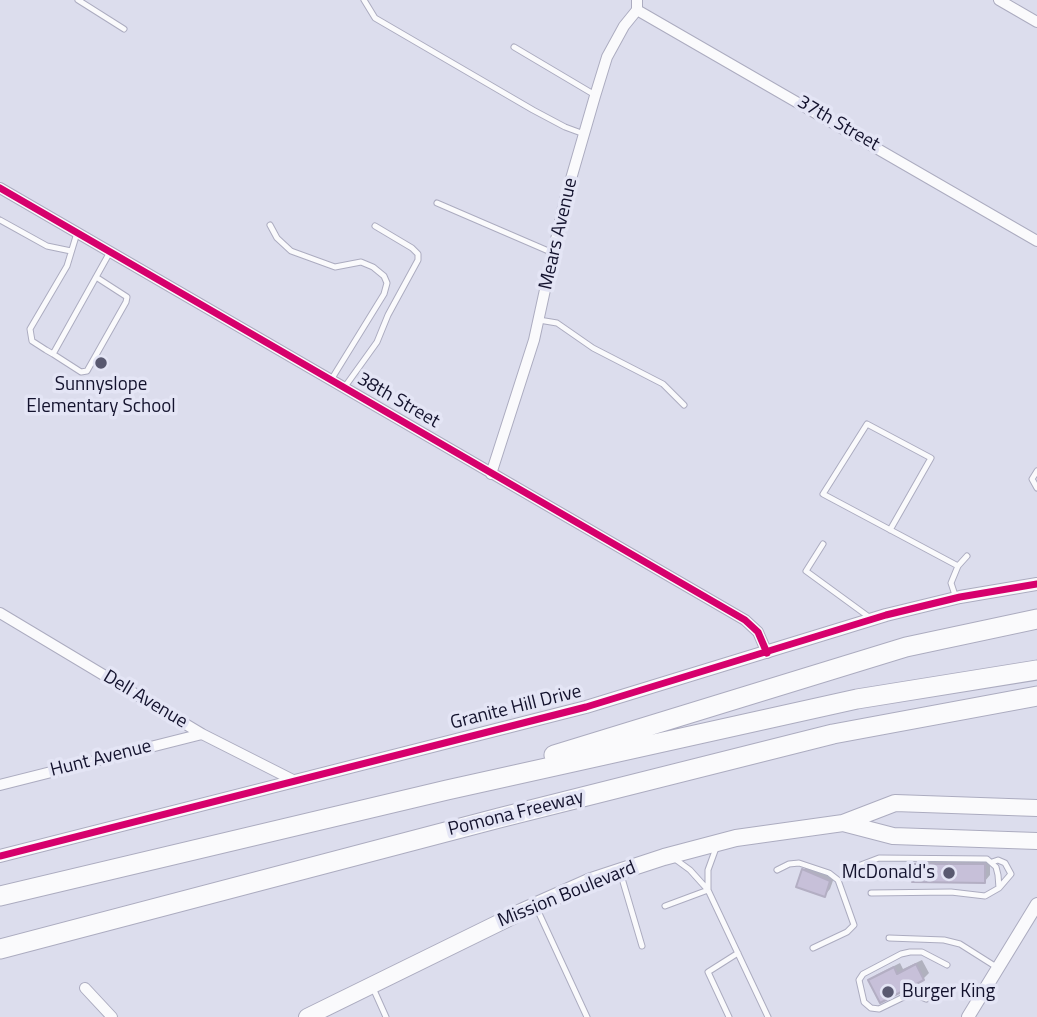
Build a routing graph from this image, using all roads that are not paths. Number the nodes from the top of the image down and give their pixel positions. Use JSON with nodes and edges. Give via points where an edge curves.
{"nodes":[{"id":1,"x":78,"y":0,"type":"edge"},
{"id":2,"x":364,"y":0,"type":"edge"},
{"id":3,"x":999,"y":0,"type":"edge"},
{"id":4,"x":637,"y":5,"type":"edge"},
{"id":5,"x":1037,"y":22,"type":"edge"},
{"id":6,"x":124,"y":29,"type":"dead end"},
{"id":7,"x":514,"y":47,"type":"dead end"},
{"id":8,"x":595,"y":95,"type":"junction"},
{"id":9,"x":584,"y":134,"type":"junction"},
{"id":10,"x":0,"y":188,"type":"edge"},
{"id":11,"x":437,"y":203,"type":"dead end"},
{"id":12,"x":0,"y":220,"type":"edge"},
{"id":13,"x":270,"y":225,"type":"dead end"},
{"id":14,"x":375,"y":226,"type":"dead end"},
{"id":15,"x":77,"y":233,"type":"junction"},
{"id":16,"x":1037,"y":241,"type":"edge"},
{"id":17,"x":71,"y":251,"type":"junction"},
{"id":18,"x":110,"y":252,"type":"junction"},
{"id":19,"x":553,"y":253,"type":"junction"},
{"id":20,"x":96,"y":277,"type":"junction"},
{"id":21,"x":539,"y":320,"type":"junction"},
{"id":22,"x":53,"y":354,"type":"junction"},
{"id":23,"x":331,"y":380,"type":"junction"},
{"id":24,"x":344,"y":388,"type":"junction"},
{"id":25,"x":684,"y":405,"type":"dead end"},
{"id":26,"x":1037,"y":471,"type":"edge"},
{"id":27,"x":491,"y":474,"type":"junction"},
{"id":28,"x":1037,"y":488,"type":"edge"},
{"id":29,"x":890,"y":530,"type":"junction"},
{"id":30,"x":823,"y":544,"type":"dead end"},
{"id":31,"x":967,"y":556,"type":"dead end"},
{"id":32,"x":958,"y":566,"type":"junction"},
{"id":33,"x":1037,"y":584,"type":"edge"},
{"id":34,"x":957,"y":598,"type":"junction"},
{"id":35,"x":0,"y":613,"type":"edge"},
{"id":36,"x":872,"y":619,"type":"junction"},
{"id":37,"x":1037,"y":619,"type":"edge"},
{"id":38,"x":767,"y":653,"type":"junction"},
{"id":39,"x":1037,"y":670,"type":"edge"},
{"id":40,"x":1037,"y":696,"type":"edge"},
{"id":41,"x":202,"y":734,"type":"junction"},
{"id":42,"x":293,"y":780,"type":"junction"},
{"id":43,"x":0,"y":785,"type":"edge"},
{"id":44,"x":447,"y":790,"type":"junction"},
{"id":45,"x":1037,"y":808,"type":"edge"},
{"id":46,"x":843,"y":823,"type":"junction"},
{"id":47,"x":1037,"y":841,"type":"edge"},
{"id":48,"x":719,"y":842,"type":"junction"},
{"id":49,"x":669,"y":855,"type":"junction"},
{"id":50,"x":0,"y":856,"type":"edge"},
{"id":51,"x":992,"y":862,"type":"junction"},
{"id":52,"x":858,"y":866,"type":"dead end"},
{"id":53,"x":777,"y":870,"type":"dead end"},
{"id":54,"x":620,"y":872,"type":"junction"},
{"id":55,"x":999,"y":888,"type":"junction"},
{"id":56,"x":708,"y":890,"type":"junction"},
{"id":57,"x":871,"y":893,"type":"dead end"},
{"id":58,"x":0,"y":896,"type":"edge"},
{"id":59,"x":1037,"y":904,"type":"edge"},
{"id":60,"x":535,"y":905,"type":"junction"},
{"id":61,"x":665,"y":906,"type":"dead end"},
{"id":62,"x":889,"y":937,"type":"dead end"},
{"id":63,"x":642,"y":946,"type":"dead end"},
{"id":64,"x":813,"y":948,"type":"dead end"},
{"id":65,"x":6,"y":949,"type":"edge"},
{"id":66,"x":738,"y":953,"type":"junction"},
{"id":67,"x":947,"y":965,"type":"dead end"},
{"id":68,"x":998,"y":968,"type":"junction"},
{"id":69,"x":372,"y":985,"type":"junction"},
{"id":70,"x":85,"y":988,"type":"dead end"},
{"id":71,"x":926,"y":999,"type":"dead end"},
{"id":72,"x":112,"y":1017,"type":"edge"},
{"id":73,"x":307,"y":1017,"type":"edge"},
{"id":74,"x":386,"y":1017,"type":"edge"},
{"id":75,"x":587,"y":1017,"type":"edge"},
{"id":76,"x":729,"y":1017,"type":"edge"},
{"id":77,"x":768,"y":1017,"type":"edge"},
{"id":78,"x":968,"y":1017,"type":"edge"}],
"edges":[{"from":1,"to":6,"type":"lane"},
{"from":2,"to":9,"type":"lane","via":[[375,19],[533,110]]},
{"from":3,"to":5,"type":"street"},
{"from":4,"to":8,"type":"street","name":"Mears Avenue","via":[[607,57]]},
{"from":4,"to":16,"type":"street","name":"37th Street"},
{"from":7,"to":8,"type":"lane"},
{"from":8,"to":9,"type":"street","name":"Mears Avenue"},
{"from":9,"to":19,"type":"street","name":"Mears Avenue"},
{"from":10,"to":15,"type":"street","name":"38th Street"},
{"from":11,"to":19,"type":"lane"},
{"from":12,"to":17,"type":"lane","via":[[47,246]]},
{"from":13,"to":23,"type":"lane","via":[[291,251],[335,267],[361,262],[373,267],[387,283]]},
{"from":14,"to":24,"type":"lane","via":[[412,248],[418,260],[377,342]]},
{"from":15,"to":17,"type":"lane"},
{"from":15,"to":18,"type":"street","name":"38th Street"},
{"from":17,"to":22,"type":"lane","via":[[30,329],[32,341]]},
{"from":18,"to":20,"type":"lane"},
{"from":18,"to":23,"type":"street","name":"38th Street"},
{"from":19,"to":21,"type":"street","name":"Mears Avenue"},
{"from":20,"to":22,"type":"lane"},
{"from":20,"to":22,"type":"lane","via":[[127,297],[126,302],[87,371],[81,372]]},
{"from":21,"to":25,"type":"lane","via":[[557,324],[663,384]]},
{"from":21,"to":27,"type":"street","name":"Mears Avenue"},
{"from":23,"to":24,"type":"street","name":"38th Street"},
{"from":24,"to":27,"type":"street","name":"38th Street"},
{"from":26,"to":28,"type":"lane","via":[[1032,480]]},
{"from":27,"to":38,"type":"street","name":"38th Street","via":[[745,620],[758,632]]},
{"from":29,"to":29,"type":"lane","via":[[822,494],[867,424],[930,458]]},
{"from":29,"to":32,"type":"lane"},
{"from":30,"to":36,"type":"lane","via":[[806,570]]},
{"from":31,"to":32,"type":"lane"},
{"from":32,"to":34,"type":"lane","via":[[951,583]]},
{"from":33,"to":34,"type":"street","name":"Granite Hill Drive"},
{"from":34,"to":36,"type":"street","name":"Granite Hill Drive"},
{"from":35,"to":41,"type":"street","name":"Dell Avenue"},
{"from":36,"to":38,"type":"street","name":"Granite Hill Drive"},
{"from":37,"to":44,"type":"highway","via":[[906,647]]},
{"from":38,"to":42,"type":"street","name":"Granite Hill Drive","via":[[586,707]]},
{"from":39,"to":44,"type":"highway","name":"Pomona Freeway","via":[[857,699]]},
{"from":40,"to":65,"type":"highway","name":"Pomona Freeway","via":[[833,734]]},
{"from":41,"to":42,"type":"street","name":"Dell Avenue"},
{"from":41,"to":43,"type":"street","name":"Hunt Avenue"},
{"from":42,"to":50,"type":"street","name":"Granite Hill Drive"},
{"from":44,"to":58,"type":"highway","name":"Pomona Freeway"},
{"from":45,"to":46,"type":"main road","name":"Mission Boulevard","via":[[895,803]]},
{"from":46,"to":47,"type":"main road","name":"Mission Boulevard","via":[[893,836]]},
{"from":46,"to":48,"type":"main road","name":"Mission Boulevard"},
{"from":48,"to":49,"type":"main road","name":"Mission Boulevard"},
{"from":48,"to":56,"type":"lane","via":[[708,870]]},
{"from":49,"to":54,"type":"main road","name":"Mission Boulevard"},
{"from":49,"to":56,"type":"lane"},
{"from":51,"to":52,"type":"lane","via":[[879,858]]},
{"from":51,"to":55,"type":"lane"},
{"from":51,"to":55,"type":"lane","via":[[1005,863],[1011,874]]},
{"from":53,"to":64,"type":"lane","via":[[799,863],[838,880],[854,925]]},
{"from":54,"to":60,"type":"main road","name":"Mission Boulevard"},
{"from":54,"to":63,"type":"lane"},
{"from":55,"to":57,"type":"lane","via":[[985,896]]},
{"from":56,"to":61,"type":"lane"},
{"from":56,"to":66,"type":"lane"},
{"from":59,"to":68,"type":"street"},
{"from":60,"to":69,"type":"main road","name":"Mission Boulevard"},
{"from":60,"to":75,"type":"lane"},
{"from":62,"to":68,"type":"lane","via":[[960,944]]},
{"from":66,"to":76,"type":"lane","via":[[708,972]]},
{"from":66,"to":77,"type":"lane"},
{"from":67,"to":71,"type":"lane","via":[[922,952],[901,954],[859,980],[864,1002],[871,1008],[889,1005],[912,992]]},
{"from":68,"to":78,"type":"street"},
{"from":69,"to":73,"type":"main road","name":"Mission Boulevard"},
{"from":69,"to":74,"type":"lane"},
{"from":70,"to":72,"type":"street"}]}
